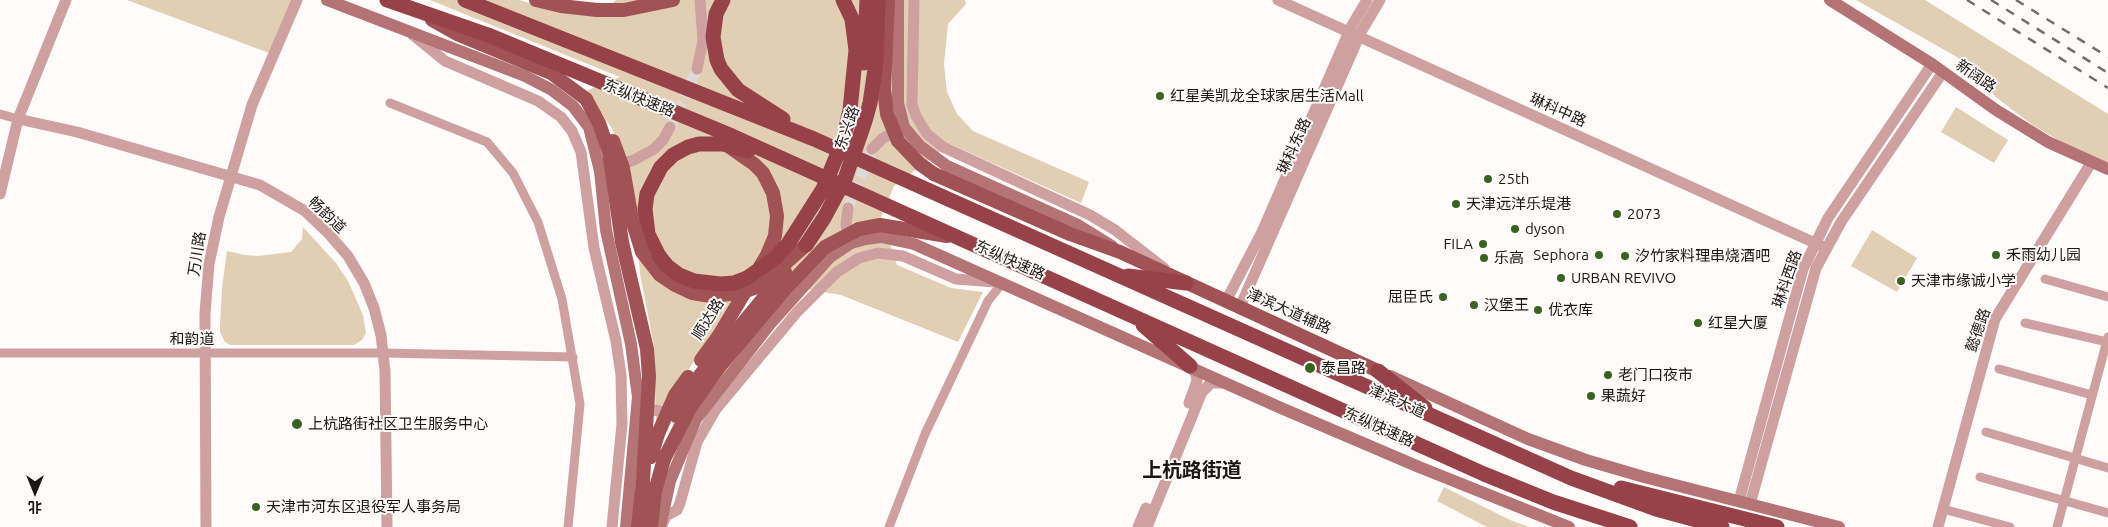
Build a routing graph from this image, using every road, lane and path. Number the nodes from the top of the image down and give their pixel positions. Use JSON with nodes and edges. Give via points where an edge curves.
{"nodes":[{"id":1,"x":66,"y":0,"type":"edge"},
{"id":2,"x":297,"y":0,"type":"edge"},
{"id":3,"x":327,"y":0,"type":"edge"},
{"id":4,"x":387,"y":0,"type":"edge"},
{"id":5,"x":465,"y":0,"type":"edge"},
{"id":6,"x":536,"y":0,"type":"edge"},
{"id":7,"x":673,"y":0,"type":"edge"},
{"id":8,"x":700,"y":0,"type":"edge"},
{"id":9,"x":723,"y":0,"type":"edge"},
{"id":10,"x":843,"y":0,"type":"edge"},
{"id":11,"x":866,"y":0,"type":"edge"},
{"id":12,"x":878,"y":0,"type":"edge"},
{"id":13,"x":888,"y":0,"type":"edge"},
{"id":14,"x":898,"y":0,"type":"edge"},
{"id":15,"x":914,"y":0,"type":"edge"},
{"id":16,"x":1278,"y":0,"type":"edge"},
{"id":17,"x":1290,"y":0,"type":"edge"},
{"id":18,"x":1367,"y":0,"type":"edge"},
{"id":19,"x":1380,"y":0,"type":"edge"},
{"id":20,"x":1830,"y":0,"type":"edge"},
{"id":21,"x":407,"y":7,"type":"junction"},
{"id":22,"x":405,"y":30,"type":"junction"},
{"id":23,"x":1355,"y":32,"type":"junction"},
{"id":24,"x":1932,"y":64,"type":"junction"},
{"id":25,"x":697,"y":69,"type":"tunnel mouth"},
{"id":26,"x":1943,"y":72,"type":"junction"},
{"id":27,"x":586,"y":99,"type":"junction"},
{"id":28,"x":390,"y":103,"type":"dead end"},
{"id":29,"x":0,"y":114,"type":"edge"},
{"id":30,"x":18,"y":119,"type":"junction"},
{"id":31,"x":670,"y":127,"type":"tunnel mouth"},
{"id":32,"x":904,"y":127,"type":"junction"},
{"id":33,"x":814,"y":139,"type":"junction"},
{"id":34,"x":843,"y":141,"type":"junction"},
{"id":35,"x":724,"y":144,"type":"junction"},
{"id":36,"x":872,"y":150,"type":"tunnel mouth"},
{"id":37,"x":2091,"y":163,"type":"junction"},
{"id":38,"x":797,"y":164,"type":"junction"},
{"id":39,"x":2108,"y":169,"type":"edge"},
{"id":40,"x":600,"y":171,"type":"junction"},
{"id":41,"x":230,"y":175,"type":"junction"},
{"id":42,"x":0,"y":194,"type":"edge"},
{"id":43,"x":848,"y":208,"type":"tunnel mouth"},
{"id":44,"x":962,"y":239,"type":"junction"},
{"id":45,"x":851,"y":243,"type":"junction"},
{"id":46,"x":1822,"y":244,"type":"junction"},
{"id":47,"x":806,"y":245,"type":"junction"},
{"id":48,"x":1120,"y":252,"type":"junction"},
{"id":49,"x":1114,"y":275,"type":"junction"},
{"id":50,"x":2044,"y":279,"type":"dead end"},
{"id":51,"x":1003,"y":282,"type":"junction"},
{"id":52,"x":1186,"y":283,"type":"junction"},
{"id":53,"x":2108,"y":297,"type":"edge"},
{"id":54,"x":1226,"y":300,"type":"junction"},
{"id":55,"x":1240,"y":307,"type":"junction"},
{"id":56,"x":1130,"y":314,"type":"junction"},
{"id":57,"x":2025,"y":323,"type":"dead end"},
{"id":58,"x":2108,"y":340,"type":"edge"},
{"id":59,"x":0,"y":353,"type":"edge"},
{"id":60,"x":205,"y":353,"type":"junction"},
{"id":61,"x":384,"y":353,"type":"junction"},
{"id":62,"x":573,"y":357,"type":"junction"},
{"id":63,"x":1190,"y":366,"type":"junction"},
{"id":64,"x":1999,"y":370,"type":"dead end"},
{"id":65,"x":1378,"y":371,"type":"junction"},
{"id":66,"x":1231,"y":384,"type":"junction"},
{"id":67,"x":2092,"y":395,"type":"junction"},
{"id":68,"x":637,"y":406,"type":"junction"},
{"id":69,"x":696,"y":419,"type":"junction"},
{"id":70,"x":1442,"y":422,"type":"junction"},
{"id":71,"x":1986,"y":432,"type":"dead end"},
{"id":72,"x":2075,"y":458,"type":"junction"},
{"id":73,"x":664,"y":459,"type":"junction"},
{"id":74,"x":2108,"y":468,"type":"edge"},
{"id":75,"x":1980,"y":477,"type":"dead end"},
{"id":76,"x":1571,"y":478,"type":"junction"},
{"id":77,"x":644,"y":481,"type":"junction"},
{"id":78,"x":2064,"y":501,"type":"junction"},
{"id":79,"x":1745,"y":503,"type":"junction"},
{"id":80,"x":1943,"y":509,"type":"junction"},
{"id":81,"x":2108,"y":513,"type":"edge"},
{"id":82,"x":206,"y":527,"type":"edge"},
{"id":83,"x":387,"y":527,"type":"edge"},
{"id":84,"x":568,"y":527,"type":"edge"},
{"id":85,"x":612,"y":527,"type":"edge"},
{"id":86,"x":626,"y":527,"type":"edge"},
{"id":87,"x":638,"y":527,"type":"edge"},
{"id":88,"x":650,"y":527,"type":"edge"},
{"id":89,"x":661,"y":527,"type":"edge"},
{"id":90,"x":889,"y":527,"type":"edge"},
{"id":91,"x":1138,"y":527,"type":"edge"},
{"id":92,"x":1147,"y":527,"type":"edge"},
{"id":93,"x":1569,"y":527,"type":"edge"},
{"id":94,"x":1630,"y":527,"type":"edge"},
{"id":95,"x":1722,"y":527,"type":"edge"},
{"id":96,"x":1777,"y":527,"type":"edge"},
{"id":97,"x":1838,"y":527,"type":"edge"},
{"id":98,"x":1938,"y":527,"type":"edge"},
{"id":99,"x":2010,"y":527,"type":"edge"},
{"id":100,"x":2057,"y":527,"type":"edge"}],
"edges":[{"from":1,"to":30,"type":"street"},
{"from":2,"to":41,"type":"street","name":"万川路","via":[[252,105]]},
{"from":3,"to":22,"type":"main road"},
{"from":4,"to":21,"type":"highway","name":"东纵快速路"},
{"from":5,"to":33,"type":"highway","name":"东纵快速路"},
{"from":6,"to":7,"type":"main road","via":[[579,8],[624,10]]},
{"from":8,"to":25,"type":"street","via":[[703,40]]},
{"from":9,"to":33,"type":"highway","via":[[716,14],[713,37],[717,60],[728,80],[748,97]]},
{"from":10,"to":34,"type":"highway","via":[[852,19],[856,50],[850,110]]},
{"from":11,"to":34,"type":"highway","name":"东兴路","via":[[862,78]]},
{"from":12,"to":47,"type":"highway","name":"东兴路","bridge":true,"via":[[872,93],[865,121],[845,179]]},
{"from":13,"to":48,"type":"main road","name":"津滨大道辅路","bridge":true,"via":[[884,89],[892,127],[903,147],[934,174],[1070,234]]},
{"from":14,"to":32,"type":"main road","via":[[897,92]]},
{"from":15,"to":52,"type":"street","via":[[912,105],[927,134],[943,148],[1090,215]]},
{"from":16,"to":23,"type":"street","name":"琳科中路"},
{"from":17,"to":23,"type":"street","name":"琳科中路"},
{"from":18,"to":23,"type":"street","name":"琳科东路"},
{"from":19,"to":23,"type":"street","name":"琳科东路"},
{"from":20,"to":24,"type":"main road","name":"新阔路"},
{"from":21,"to":27,"type":"main road","via":[[457,34],[552,72]]},
{"from":21,"to":38,"type":"highway","name":"东纵快速路","via":[[497,39]]},
{"from":22,"to":40,"type":"main road","via":[[488,61],[552,90],[573,106],[589,128]]},
{"from":22,"to":85,"type":"street","via":[[445,61],[538,101],[560,117],[572,131],[581,152],[594,248],[621,375],[622,424]]},
{"from":23,"to":46,"type":"street","name":"琳科中路"},
{"from":23,"to":54,"type":"street","name":"琳科东路","via":[[1262,232]]},
{"from":23,"to":55,"type":"street","name":"琳科东路"},
{"from":24,"to":26,"type":"main road","name":"新阔路"},
{"from":24,"to":46,"type":"street","name":"琳科西路","via":[[1828,218]]},
{"from":26,"to":37,"type":"main road","name":"新阔路","via":[[2048,142]]},
{"from":26,"to":46,"type":"street","name":"琳科西路"},
{"from":27,"to":47,"type":"main road","bridge":true,"via":[[604,123],[620,157],[632,220],[642,252],[660,275],[674,285],[692,293],[711,296],[739,293],[754,288]]},
{"from":27,"to":77,"type":"main road","bridge":true,"via":[[599,122],[609,152],[622,242],[647,349],[649,376]]},
{"from":28,"to":62,"type":"street","via":[[487,142],[513,173],[538,222],[562,299]]},
{"from":29,"to":30,"type":"street"},
{"from":30,"to":41,"type":"street","name":"畅韵道"},
{"from":30,"to":42,"type":"street"},
{"from":31,"to":40,"type":"street","via":[[654,149],[634,160]]},
{"from":32,"to":36,"type":"street","via":[[883,138]]},
{"from":32,"to":48,"type":"main road","via":[[927,153],[947,166],[1078,225]]},
{"from":33,"to":49,"type":"highway","name":"东纵快速路"},
{"from":34,"to":35,"type":"highway","name":"东兴路","bridge":true,"via":[[823,189],[788,244],[775,258],[747,278],[727,283],[694,281],[679,275],[659,256],[648,234],[647,194],[661,167],[673,155],[688,147]]},
{"from":35,"to":38,"type":"highway","name":"东兴路"},
{"from":35,"to":77,"type":"main road","name":"顺达路","bridge":true,"via":[[762,173],[773,193],[777,216],[775,236],[718,337],[675,395],[658,434]]},
{"from":37,"to":39,"type":"main road","name":"新阔路"},
{"from":37,"to":80,"type":"street","name":"懿德路","via":[[1995,319]]},
{"from":38,"to":44,"type":"highway","name":"东纵快速路"},
{"from":40,"to":68,"type":"main road","via":[[609,248],[631,344]]},
{"from":41,"to":60,"type":"street","name":"万川路","via":[[210,264]]},
{"from":41,"to":61,"type":"street","name":"畅韵道","via":[[273,191],[305,212],[348,256],[364,282],[374,308]]},
{"from":43,"to":45,"type":"street","via":[[846,225]]},
{"from":44,"to":56,"type":"highway","name":"东纵快速路"},
{"from":44,"to":73,"type":"main road","bridge":true,"via":[[880,225],[859,229],[826,247],[785,289],[721,365],[690,408]]},
{"from":45,"to":51,"type":"main road","via":[[881,237],[896,239]]},
{"from":45,"to":69,"type":"main road","via":[[830,257],[770,324]]},
{"from":46,"to":79,"type":"street","name":"琳科西路"},
{"from":47,"to":73,"type":"main road","name":"顺达路","bridge":true,"via":[[687,395],[668,435]]},
{"from":48,"to":52,"type":"main road","name":"津滨大道辅路"},
{"from":49,"to":52,"type":"highway"},
{"from":49,"to":70,"type":"highway","name":"津滨大道"},
{"from":50,"to":53,"type":"street"},
{"from":51,"to":63,"type":"main road"},
{"from":51,"to":89,"type":"street","via":[[956,279],[903,256],[878,253],[859,258],[837,272],[797,312],[716,409],[697,442],[680,504],[677,510],[666,516]]},
{"from":51,"to":90,"type":"street","via":[[988,301],[925,434]]},
{"from":52,"to":54,"type":"main road","name":"津滨大道辅路"},
{"from":54,"to":55,"type":"main road","name":"津滨大道辅路"},
{"from":55,"to":65,"type":"main road","name":"津滨大道辅路"},
{"from":56,"to":63,"type":"highway"},
{"from":56,"to":94,"type":"highway","name":"东纵快速路","via":[[1484,474],[1553,502]]},
{"from":57,"to":58,"type":"street"},
{"from":58,"to":67,"type":"street"},
{"from":59,"to":60,"type":"street","name":"和韵道"},
{"from":60,"to":61,"type":"street","name":"和韵道"},
{"from":60,"to":82,"type":"street","name":"万川路"},
{"from":61,"to":62,"type":"street","name":"和韵道"},
{"from":61,"to":83,"type":"street","name":"畅韵道"},
{"from":62,"to":84,"type":"street","via":[[580,404]]},
{"from":63,"to":66,"type":"main road"},
{"from":63,"to":91,"type":"street","via":[[1196,374],[1196,386]]},
{"from":64,"to":67,"type":"street"},
{"from":65,"to":70,"type":"highway"},
{"from":65,"to":79,"type":"main road","name":"津滨大道","via":[[1528,439],[1586,460]]},
{"from":66,"to":92,"type":"street","via":[[1211,383],[1202,392]]},
{"from":66,"to":93,"type":"main road","via":[[1419,467]]},
{"from":67,"to":72,"type":"street"},
{"from":68,"to":69,"type":"street"},
{"from":68,"to":86,"type":"main road"},
{"from":69,"to":89,"type":"main road","via":[[670,480]]},
{"from":70,"to":76,"type":"highway","name":"津滨大道"},
{"from":71,"to":72,"type":"street"},
{"from":72,"to":74,"type":"street"},
{"from":72,"to":78,"type":"street"},
{"from":73,"to":88,"type":"main road","name":"顺达路","via":[[655,490]]},
{"from":75,"to":78,"type":"street"},
{"from":76,"to":95,"type":"highway","via":[[1656,509]]},
{"from":76,"to":96,"type":"highway","via":[[1646,493]]},
{"from":77,"to":87,"type":"main road","name":"顺达路"},
{"from":78,"to":81,"type":"street"},
{"from":78,"to":100,"type":"street"},
{"from":79,"to":97,"type":"main road","name":"津滨大道"},
{"from":80,"to":98,"type":"street","name":"懿德路"},
{"from":80,"to":99,"type":"street"}]}
